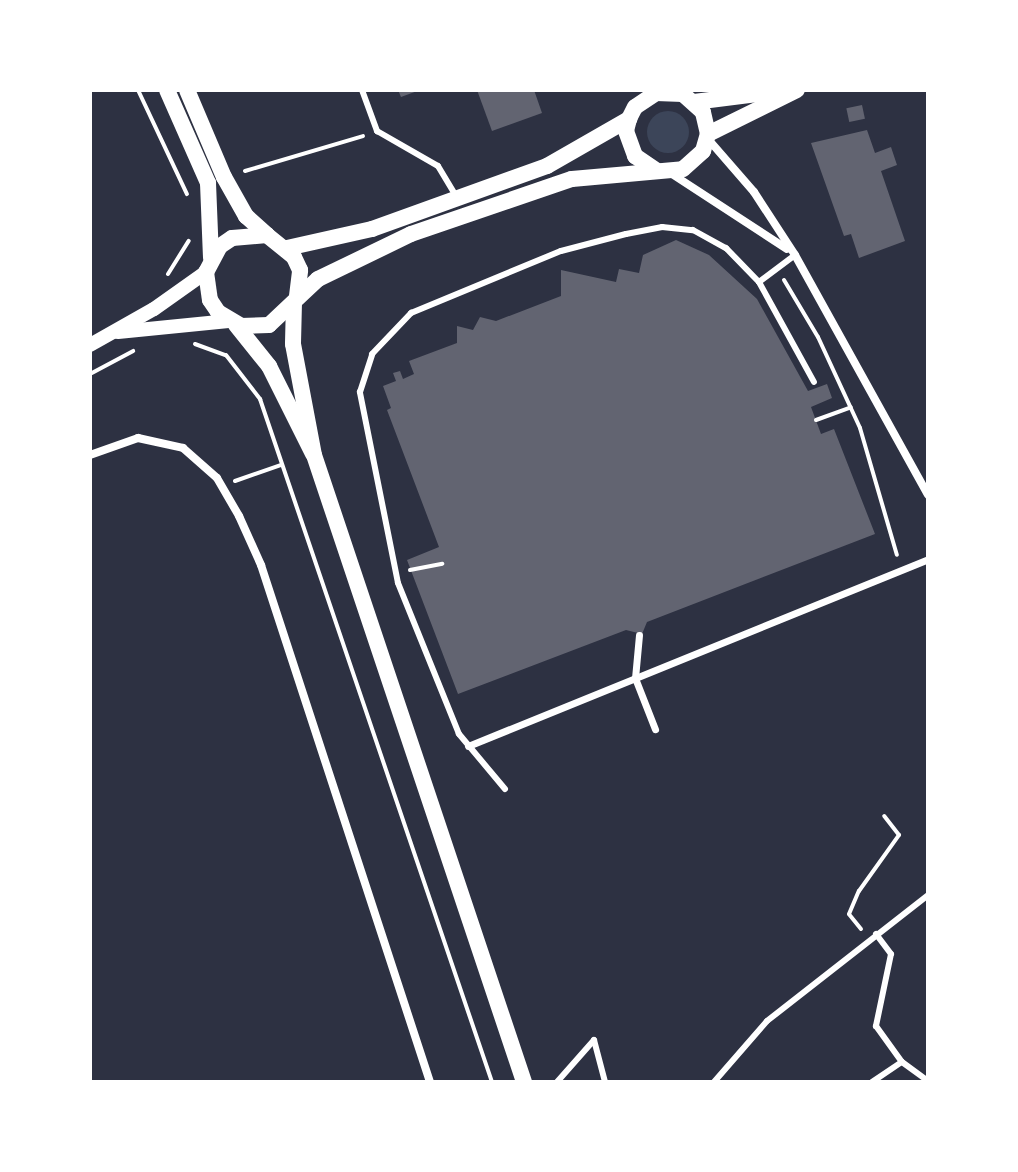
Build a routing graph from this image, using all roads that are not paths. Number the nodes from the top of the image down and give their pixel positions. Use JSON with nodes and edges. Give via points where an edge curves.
{"nodes":[{"id":1,"x":167,"y":90,"type":"edge"},
{"id":2,"x":187,"y":90,"type":"edge"},
{"id":3,"x":362,"y":90,"type":"edge"},
{"id":4,"x":794,"y":90,"type":"edge"},
{"id":5,"x":686,"y":95,"type":"edge"},
{"id":6,"x":633,"y":105,"type":"edge"},
{"id":7,"x":708,"y":136,"type":"junction"},
{"id":8,"x":663,"y":172,"type":"junction"},
{"id":9,"x":457,"y":198,"type":"junction"},
{"id":10,"x":267,"y":235,"type":"junction"},
{"id":11,"x":287,"y":248,"type":"junction"},
{"id":12,"x":795,"y":255,"type":"junction"},
{"id":13,"x":209,"y":265,"type":"junction"},
{"id":14,"x":759,"y":282,"type":"junction"},
{"id":15,"x":296,"y":299,"type":"junction"},
{"id":16,"x":232,"y":323,"type":"junction"},
{"id":17,"x":110,"y":333,"type":"junction"},
{"id":18,"x":90,"y":345,"type":"edge"},
{"id":19,"x":814,"y":382,"type":"dead end"},
{"id":20,"x":90,"y":455,"type":"edge"},
{"id":21,"x":314,"y":455,"type":"junction"},
{"id":22,"x":928,"y":495,"type":"edge"},
{"id":23,"x":928,"y":559,"type":"edge"},
{"id":24,"x":639,"y":635,"type":"dead end"},
{"id":25,"x":635,"y":678,"type":"junction"},
{"id":26,"x":655,"y":729,"type":"dead end"},
{"id":27,"x":468,"y":746,"type":"junction"},
{"id":28,"x":505,"y":789,"type":"dead end"},
{"id":29,"x":928,"y":895,"type":"edge"},
{"id":30,"x":876,"y":934,"type":"junction"},
{"id":31,"x":902,"y":1062,"type":"junction"},
{"id":32,"x":928,"y":1081,"type":"edge"},
{"id":33,"x":430,"y":1082,"type":"edge"},
{"id":34,"x":524,"y":1082,"type":"edge"},
{"id":35,"x":557,"y":1082,"type":"edge"},
{"id":36,"x":605,"y":1082,"type":"edge"},
{"id":37,"x":714,"y":1082,"type":"edge"},
{"id":38,"x":872,"y":1082,"type":"edge"}],
"edges":[{"from":1,"to":13,"type":"main road","via":[[208,183]]},
{"from":2,"to":10,"type":"main road","via":[[224,177],[246,216]]},
{"from":3,"to":9,"type":"lane","via":[[377,131],[438,166]]},
{"from":4,"to":5,"type":"main road"},
{"from":4,"to":7,"type":"main road"},
{"from":5,"to":6,"type":"main road","via":[[656,93]]},
{"from":5,"to":7,"type":"main road"},
{"from":6,"to":8,"type":"main road","via":[[626,131],[635,156]]},
{"from":6,"to":9,"type":"main road","via":[[565,158]]},
{"from":7,"to":8,"type":"main road","via":[[695,162]]},
{"from":7,"to":12,"type":"street","via":[[754,192]]},
{"from":8,"to":12,"type":"street"},
{"from":8,"to":15,"type":"main road","via":[[550,185],[351,260]]},
{"from":9,"to":11,"type":"main road","via":[[372,229]]},
{"from":10,"to":11,"type":"main road"},
{"from":10,"to":13,"type":"main road","via":[[232,238]]},
{"from":11,"to":15,"type":"main road","via":[[300,270]]},
{"from":12,"to":14,"type":"lane"},
{"from":12,"to":22,"type":"street"},
{"from":13,"to":16,"type":"main road","via":[[210,300]]},
{"from":13,"to":17,"type":"street"},
{"from":14,"to":19,"type":"lane"},
{"from":14,"to":27,"type":"lane","via":[[726,248],[693,230],[662,227],[561,251],[503,272],[411,313],[372,354],[360,392],[398,583],[414,632]]},
{"from":15,"to":16,"type":"main road","via":[[269,325]]},
{"from":15,"to":21,"type":"main road","via":[[295,356]]},
{"from":16,"to":17,"type":"street"},
{"from":16,"to":21,"type":"main road","via":[[269,366]]},
{"from":17,"to":18,"type":"street"},
{"from":20,"to":33,"type":"street","via":[[126,440],[163,441],[201,460],[222,486],[261,565]]},
{"from":21,"to":34,"type":"main road"},
{"from":23,"to":25,"type":"street"},
{"from":24,"to":25,"type":"street"},
{"from":25,"to":26,"type":"street"},
{"from":25,"to":27,"type":"street"},
{"from":27,"to":28,"type":"lane"},
{"from":29,"to":30,"type":"lane"},
{"from":30,"to":31,"type":"lane","via":[[891,954],[876,1026]]},
{"from":30,"to":37,"type":"lane","via":[[767,1021]]},
{"from":31,"to":32,"type":"lane"},
{"from":31,"to":38,"type":"lane"},
{"from":35,"to":36,"type":"lane","via":[[594,1040]]}]}
